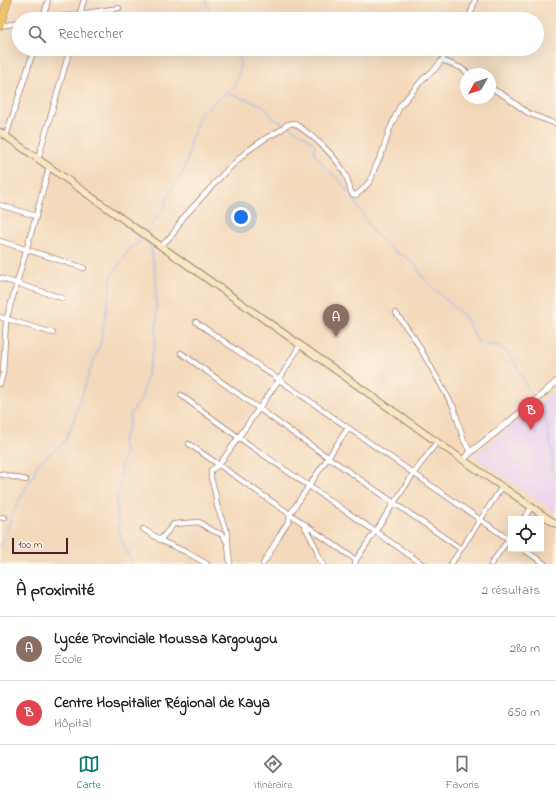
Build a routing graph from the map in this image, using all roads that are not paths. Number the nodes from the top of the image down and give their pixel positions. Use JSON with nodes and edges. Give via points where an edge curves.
{"nodes":[{"id":1,"x":8,"y":0,"type":"edge"},
{"id":2,"x":48,"y":0,"type":"edge"},
{"id":3,"x":84,"y":0,"type":"edge"},
{"id":4,"x":475,"y":0,"type":"edge"},
{"id":5,"x":119,"y":8,"type":"dead end"},
{"id":6,"x":45,"y":12,"type":"edge"},
{"id":7,"x":80,"y":12,"type":"edge"},
{"id":8,"x":99,"y":12,"type":"edge"},
{"id":9,"x":471,"y":12,"type":"edge"},
{"id":10,"x":12,"y":24,"type":"edge"},
{"id":11,"x":0,"y":26,"type":"edge"},
{"id":12,"x":32,"y":56,"type":"edge"},
{"id":13,"x":68,"y":56,"type":"edge"},
{"id":14,"x":444,"y":56,"type":"edge"},
{"id":15,"x":442,"y":60,"type":"junction"},
{"id":16,"x":461,"y":68,"type":"edge"},
{"id":17,"x":496,"y":91,"type":"edge"},
{"id":18,"x":556,"y":124,"type":"edge"},
{"id":19,"x":0,"y":132,"type":"edge"},
{"id":20,"x":6,"y":136,"type":"junction"},
{"id":21,"x":38,"y":159,"type":"junction"},
{"id":22,"x":49,"y":167,"type":"junction"},
{"id":23,"x":0,"y":205,"type":"edge"},
{"id":24,"x":36,"y":216,"type":"junction"},
{"id":25,"x":0,"y":241,"type":"edge"},
{"id":26,"x":161,"y":246,"type":"junction"},
{"id":27,"x":27,"y":249,"type":"junction"},
{"id":28,"x":84,"y":268,"type":"dead end"},
{"id":29,"x":0,"y":278,"type":"edge"},
{"id":30,"x":17,"y":283,"type":"junction"},
{"id":31,"x":62,"y":298,"type":"dead end"},
{"id":32,"x":396,"y":313,"type":"dead end"},
{"id":33,"x":0,"y":316,"type":"edge"},
{"id":34,"x":7,"y":318,"type":"junction"},
{"id":35,"x":196,"y":322,"type":"dead end"},
{"id":36,"x":53,"y":333,"type":"dead end"},
{"id":37,"x":300,"y":345,"type":"junction"},
{"id":38,"x":181,"y":353,"type":"dead end"},
{"id":39,"x":279,"y":380,"type":"junction"},
{"id":40,"x":556,"y":382,"type":"edge"},
{"id":41,"x":0,"y":384,"type":"edge"},
{"id":42,"x":181,"y":395,"type":"dead end"},
{"id":43,"x":259,"y":408,"type":"junction"},
{"id":44,"x":348,"y":428,"type":"junction"},
{"id":45,"x":239,"y":438,"type":"junction"},
{"id":46,"x":437,"y":442,"type":"junction"},
{"id":47,"x":189,"y":444,"type":"dead end"},
{"id":48,"x":471,"y":452,"type":"junction"},
{"id":49,"x":329,"y":458,"type":"junction"},
{"id":50,"x":463,"y":460,"type":"junction"},
{"id":51,"x":219,"y":465,"type":"junction"},
{"id":52,"x":414,"y":473,"type":"junction"},
{"id":53,"x":0,"y":474,"type":"edge"},
{"id":54,"x":26,"y":480,"type":"dead end"},
{"id":55,"x":309,"y":486,"type":"junction"},
{"id":56,"x":502,"y":487,"type":"junction"},
{"id":57,"x":394,"y":503,"type":"junction"},
{"id":58,"x":532,"y":507,"type":"junction"},
{"id":59,"x":290,"y":514,"type":"junction"},
{"id":60,"x":525,"y":516,"type":"edge"},
{"id":61,"x":480,"y":520,"type":"junction"},
{"id":62,"x":303,"y":523,"type":"junction"},
{"id":63,"x":556,"y":524,"type":"edge"},
{"id":64,"x":143,"y":528,"type":"dead end"},
{"id":65,"x":376,"y":531,"type":"junction"},
{"id":66,"x":508,"y":538,"type":"edge"},
{"id":67,"x":160,"y":540,"type":"junction"},
{"id":68,"x":508,"y":542,"type":"edge"},
{"id":69,"x":228,"y":544,"type":"junction"},
{"id":70,"x":461,"y":549,"type":"junction"},
{"id":71,"x":525,"y":552,"type":"edge"},
{"id":72,"x":318,"y":556,"type":"junction"},
{"id":73,"x":355,"y":562,"type":"edge"},
{"id":74,"x":537,"y":562,"type":"edge"},
{"id":75,"x":207,"y":564,"type":"edge"},
{"id":76,"x":230,"y":564,"type":"edge"},
{"id":77,"x":263,"y":564,"type":"edge"},
{"id":78,"x":318,"y":564,"type":"edge"},
{"id":79,"x":324,"y":564,"type":"edge"},
{"id":80,"x":422,"y":564,"type":"edge"},
{"id":81,"x":451,"y":564,"type":"edge"},
{"id":82,"x":492,"y":564,"type":"edge"},
{"id":83,"x":544,"y":564,"type":"edge"}],
"edges":[{"from":1,"to":11,"type":"main road"},
{"from":2,"to":6,"type":"street"},
{"from":3,"to":7,"type":"street"},
{"from":4,"to":9,"type":"street"},
{"from":5,"to":8,"type":"street"},
{"from":10,"to":11,"type":"street"},
{"from":12,"to":20,"type":"street"},
{"from":13,"to":21,"type":"street"},
{"from":14,"to":15,"type":"street"},
{"from":15,"to":16,"type":"street"},
{"from":15,"to":26,"type":"street","via":[[400,106],[371,180],[360,193],[352,194],[346,177],[322,145],[294,123],[286,125],[246,152],[182,219],[173,234]]},
{"from":17,"to":18,"type":"street","via":[[528,113]]},
{"from":19,"to":20,"type":"main road"},
{"from":20,"to":21,"type":"main road"},
{"from":21,"to":22,"type":"main road"},
{"from":22,"to":24,"type":"street"},
{"from":22,"to":26,"type":"main road"},
{"from":23,"to":24,"type":"street"},
{"from":24,"to":27,"type":"street"},
{"from":25,"to":27,"type":"street"},
{"from":26,"to":37,"type":"main road"},
{"from":27,"to":28,"type":"street"},
{"from":27,"to":30,"type":"street"},
{"from":29,"to":30,"type":"street"},
{"from":30,"to":31,"type":"street"},
{"from":30,"to":34,"type":"street"},
{"from":32,"to":48,"type":"street","via":[[415,339],[454,408],[464,441]]},
{"from":33,"to":34,"type":"street"},
{"from":34,"to":36,"type":"street"},
{"from":34,"to":41,"type":"street"},
{"from":35,"to":39,"type":"street"},
{"from":37,"to":39,"type":"street"},
{"from":37,"to":46,"type":"main road"},
{"from":38,"to":43,"type":"street"},
{"from":39,"to":43,"type":"street"},
{"from":39,"to":44,"type":"street"},
{"from":40,"to":48,"type":"street"},
{"from":42,"to":45,"type":"street"},
{"from":43,"to":45,"type":"street"},
{"from":43,"to":49,"type":"street"},
{"from":44,"to":49,"type":"street"},
{"from":44,"to":52,"type":"street"},
{"from":45,"to":51,"type":"street"},
{"from":45,"to":55,"type":"street"},
{"from":46,"to":50,"type":"main road"},
{"from":46,"to":52,"type":"street"},
{"from":47,"to":51,"type":"street"},
{"from":48,"to":50,"type":"street"},
{"from":49,"to":55,"type":"street"},
{"from":49,"to":57,"type":"street"},
{"from":50,"to":56,"type":"main road"},
{"from":51,"to":59,"type":"street"},
{"from":51,"to":69,"type":"street","via":[[211,470],[211,478],[216,506],[228,533]]},
{"from":52,"to":57,"type":"street"},
{"from":52,"to":61,"type":"street"},
{"from":53,"to":54,"type":"street"},
{"from":55,"to":59,"type":"street"},
{"from":55,"to":65,"type":"street"},
{"from":56,"to":58,"type":"main road"},
{"from":56,"to":61,"type":"street"},
{"from":57,"to":65,"type":"street"},
{"from":57,"to":70,"type":"street"},
{"from":58,"to":60,"type":"street"},
{"from":58,"to":63,"type":"main road"},
{"from":59,"to":62,"type":"street"},
{"from":59,"to":77,"type":"street","via":[[289,521]]},
{"from":61,"to":66,"type":"street"},
{"from":61,"to":70,"type":"street"},
{"from":62,"to":72,"type":"street"},
{"from":62,"to":73,"type":"street"},
{"from":64,"to":67,"type":"street"},
{"from":65,"to":73,"type":"street"},
{"from":65,"to":80,"type":"street"},
{"from":67,"to":69,"type":"street","via":[[174,524],[199,522],[223,535]]},
{"from":67,"to":75,"type":"street"},
{"from":68,"to":82,"type":"street"},
{"from":69,"to":76,"type":"street"},
{"from":70,"to":81,"type":"street"},
{"from":71,"to":74,"type":"street"},
{"from":72,"to":78,"type":"street"},
{"from":72,"to":79,"type":"street"},
{"from":74,"to":83,"type":"street"}]}
